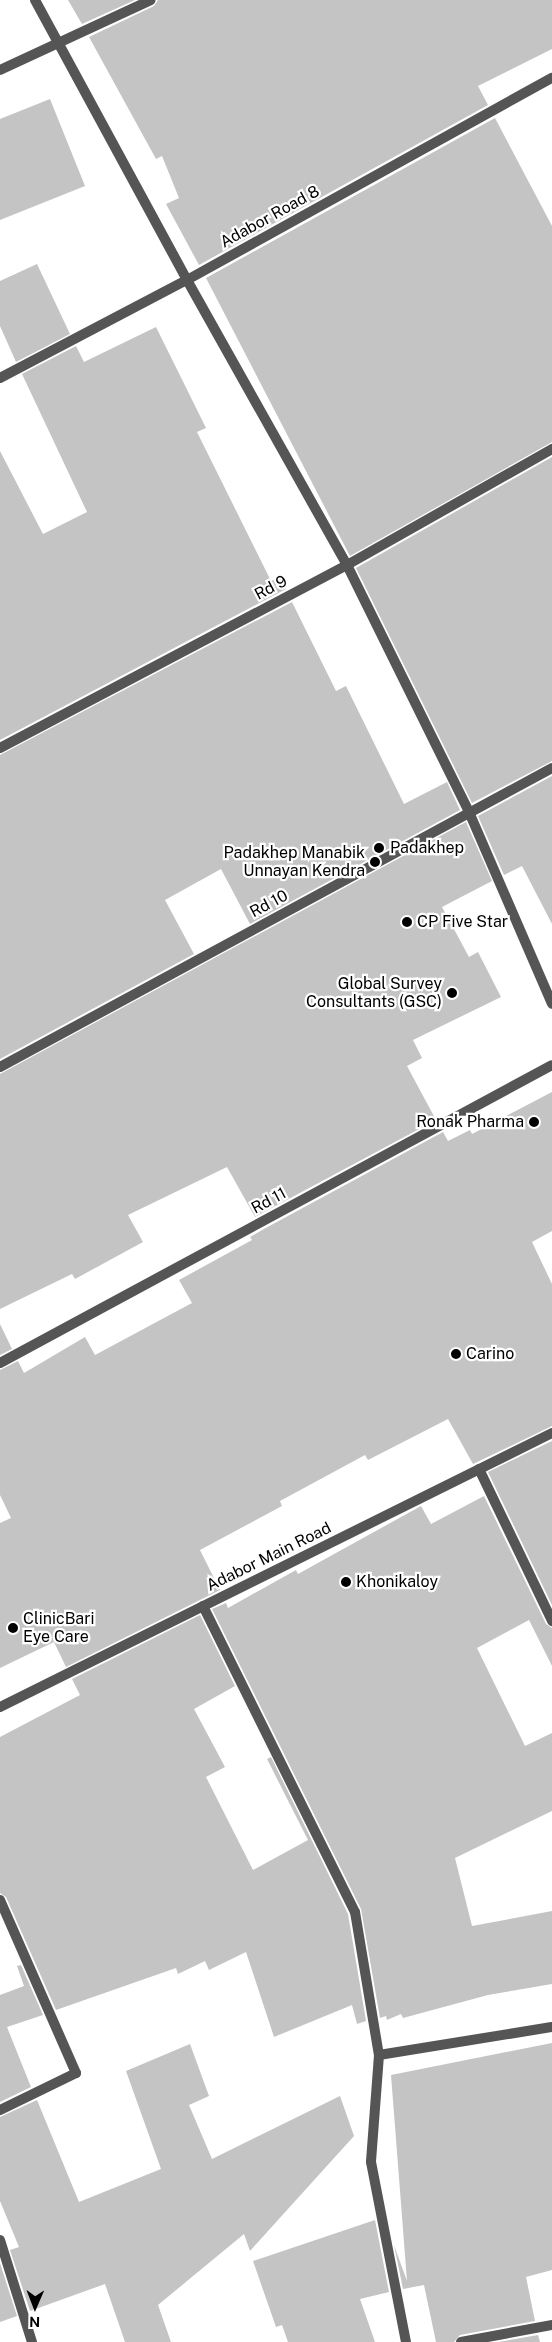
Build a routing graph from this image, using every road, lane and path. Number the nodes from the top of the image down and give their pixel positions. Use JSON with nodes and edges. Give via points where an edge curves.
{"nodes":[{"id":1,"x":35,"y":0,"type":"edge"},
{"id":2,"x":151,"y":0,"type":"edge"},
{"id":3,"x":59,"y":44,"type":"junction"},
{"id":4,"x":0,"y":70,"type":"edge"},
{"id":5,"x":552,"y":78,"type":"edge"},
{"id":6,"x":187,"y":280,"type":"junction"},
{"id":7,"x":0,"y":378,"type":"edge"},
{"id":8,"x":552,"y":449,"type":"edge"},
{"id":9,"x":347,"y":564,"type":"junction"},
{"id":10,"x":0,"y":748,"type":"edge"},
{"id":11,"x":552,"y":768,"type":"edge"},
{"id":12,"x":469,"y":812,"type":"junction"},
{"id":13,"x":552,"y":1004,"type":"edge"},
{"id":14,"x":552,"y":1065,"type":"edge"},
{"id":15,"x":0,"y":1067,"type":"edge"},
{"id":16,"x":0,"y":1363,"type":"edge"},
{"id":17,"x":552,"y":1433,"type":"edge"},
{"id":18,"x":479,"y":1469,"type":"junction"},
{"id":19,"x":203,"y":1606,"type":"junction"},
{"id":20,"x":552,"y":1621,"type":"edge"},
{"id":21,"x":0,"y":1707,"type":"edge"},
{"id":22,"x":0,"y":1900,"type":"edge"},
{"id":23,"x":552,"y":2027,"type":"edge"},
{"id":24,"x":379,"y":2055,"type":"junction"},
{"id":25,"x":0,"y":2110,"type":"edge"},
{"id":26,"x":0,"y":2240,"type":"edge"},
{"id":27,"x":552,"y":2325,"type":"edge"},
{"id":28,"x":32,"y":2342,"type":"edge"},
{"id":29,"x":406,"y":2342,"type":"edge"},
{"id":30,"x":461,"y":2342,"type":"edge"}],
"edges":[{"from":1,"to":3,"type":"street"},
{"from":2,"to":3,"type":"street"},
{"from":3,"to":4,"type":"street"},
{"from":3,"to":6,"type":"street"},
{"from":5,"to":6,"type":"street","name":"Adabor Road 8"},
{"from":6,"to":7,"type":"street","name":"Adabor Road 8"},
{"from":6,"to":9,"type":"street"},
{"from":8,"to":9,"type":"street","name":"Rd 9"},
{"from":9,"to":10,"type":"street","name":"Rd 9"},
{"from":9,"to":12,"type":"street"},
{"from":11,"to":12,"type":"street","name":"Rd 10"},
{"from":12,"to":13,"type":"street"},
{"from":12,"to":15,"type":"street","name":"Rd 10"},
{"from":14,"to":16,"type":"street","name":"Rd 11"},
{"from":17,"to":18,"type":"street","name":"Adabor Main Road"},
{"from":18,"to":19,"type":"street","name":"Adabor Main Road"},
{"from":18,"to":20,"type":"street"},
{"from":19,"to":21,"type":"street","name":"Adabor Main Road"},
{"from":19,"to":24,"type":"street","via":[[355,1912]]},
{"from":22,"to":25,"type":"street","via":[[76,2073]]},
{"from":23,"to":24,"type":"street"},
{"from":24,"to":29,"type":"street","via":[[371,2162]]},
{"from":26,"to":28,"type":"street"},
{"from":27,"to":30,"type":"street"}]}
